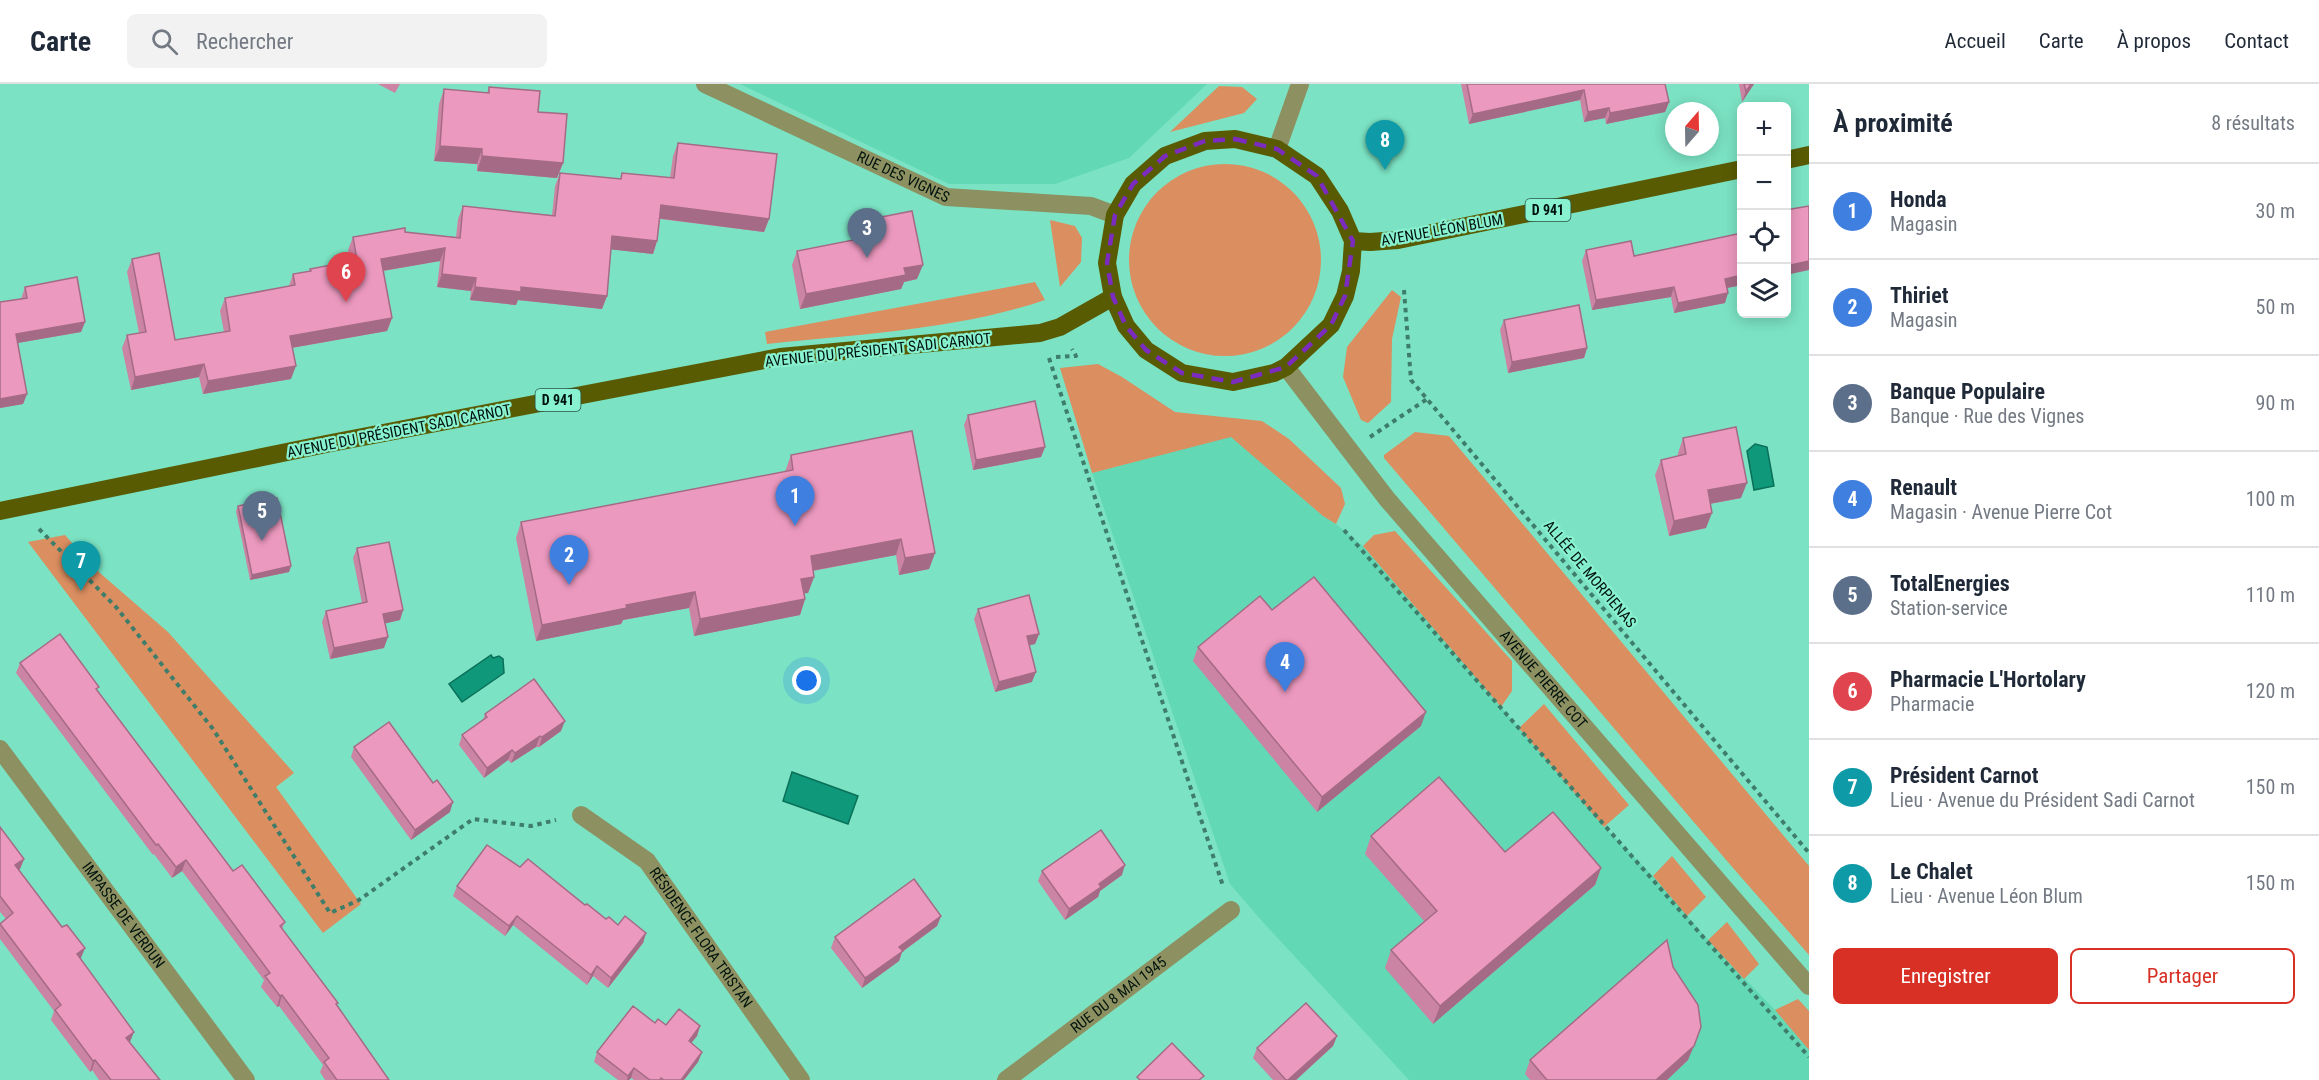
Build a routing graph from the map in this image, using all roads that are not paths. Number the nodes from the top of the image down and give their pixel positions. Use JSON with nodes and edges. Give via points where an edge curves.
{"nodes":[{"id":1,"x":705,"y":84,"type":"edge"},
{"id":2,"x":1300,"y":84,"type":"edge"},
{"id":3,"x":1276,"y":149,"type":"junction"},
{"id":4,"x":1809,"y":155,"type":"edge"},
{"id":5,"x":1791,"y":159,"type":"edge"},
{"id":6,"x":1737,"y":171,"type":"edge"},
{"id":7,"x":1116,"y":215,"type":"junction"},
{"id":8,"x":1353,"y":241,"type":"junction"},
{"id":9,"x":1113,"y":297,"type":"junction"},
{"id":10,"x":1286,"y":367,"type":"junction"},
{"id":11,"x":0,"y":511,"type":"edge"},
{"id":12,"x":0,"y":749,"type":"edge"},
{"id":13,"x":581,"y":815,"type":"road end"},
{"id":14,"x":1231,"y":910,"type":"road end"},
{"id":15,"x":1809,"y":986,"type":"edge"},
{"id":16,"x":246,"y":1080,"type":"edge"},
{"id":17,"x":801,"y":1080,"type":"edge"},
{"id":18,"x":1006,"y":1080,"type":"edge"}],
"edges":[{"from":1,"to":7,"type":"street","name":"RUE DES VIGNES","via":[[946,197],[1091,206]]},
{"from":2,"to":3,"type":"street"},
{"from":3,"to":7,"type":"main road","via":[[1235,139],[1205,141],[1166,156],[1133,184]]},
{"from":3,"to":8,"type":"main road","via":[[1317,176]]},
{"from":4,"to":5,"type":"main road"},
{"from":6,"to":8,"type":"main road","name":"AVENUE LÉON BLUM","number":"D 941","via":[[1421,235]]},
{"from":7,"to":9,"type":"main road","via":[[1107,263]]},
{"from":8,"to":10,"type":"main road","via":[[1345,296],[1332,325]]},
{"from":9,"to":10,"type":"main road","via":[[1126,326],[1146,350],[1182,373],[1233,382]]},
{"from":9,"to":11,"type":"main road","name":"AVENUE DU PRÉSIDENT SADI CARNOT","number":"D 941","via":[[1060,327],[1040,333],[780,357]]},
{"from":10,"to":15,"type":"street","name":"AVENUE PIERRE COT","via":[[1408,524]]},
{"from":12,"to":16,"type":"street","name":"IMPASSE DE VERDUN"},
{"from":13,"to":17,"type":"street","name":"RÉSIDENCE FLORA TRISTAN","via":[[647,861]]},
{"from":14,"to":18,"type":"street","name":"RUE DU 8 MAI 1945"}]}
